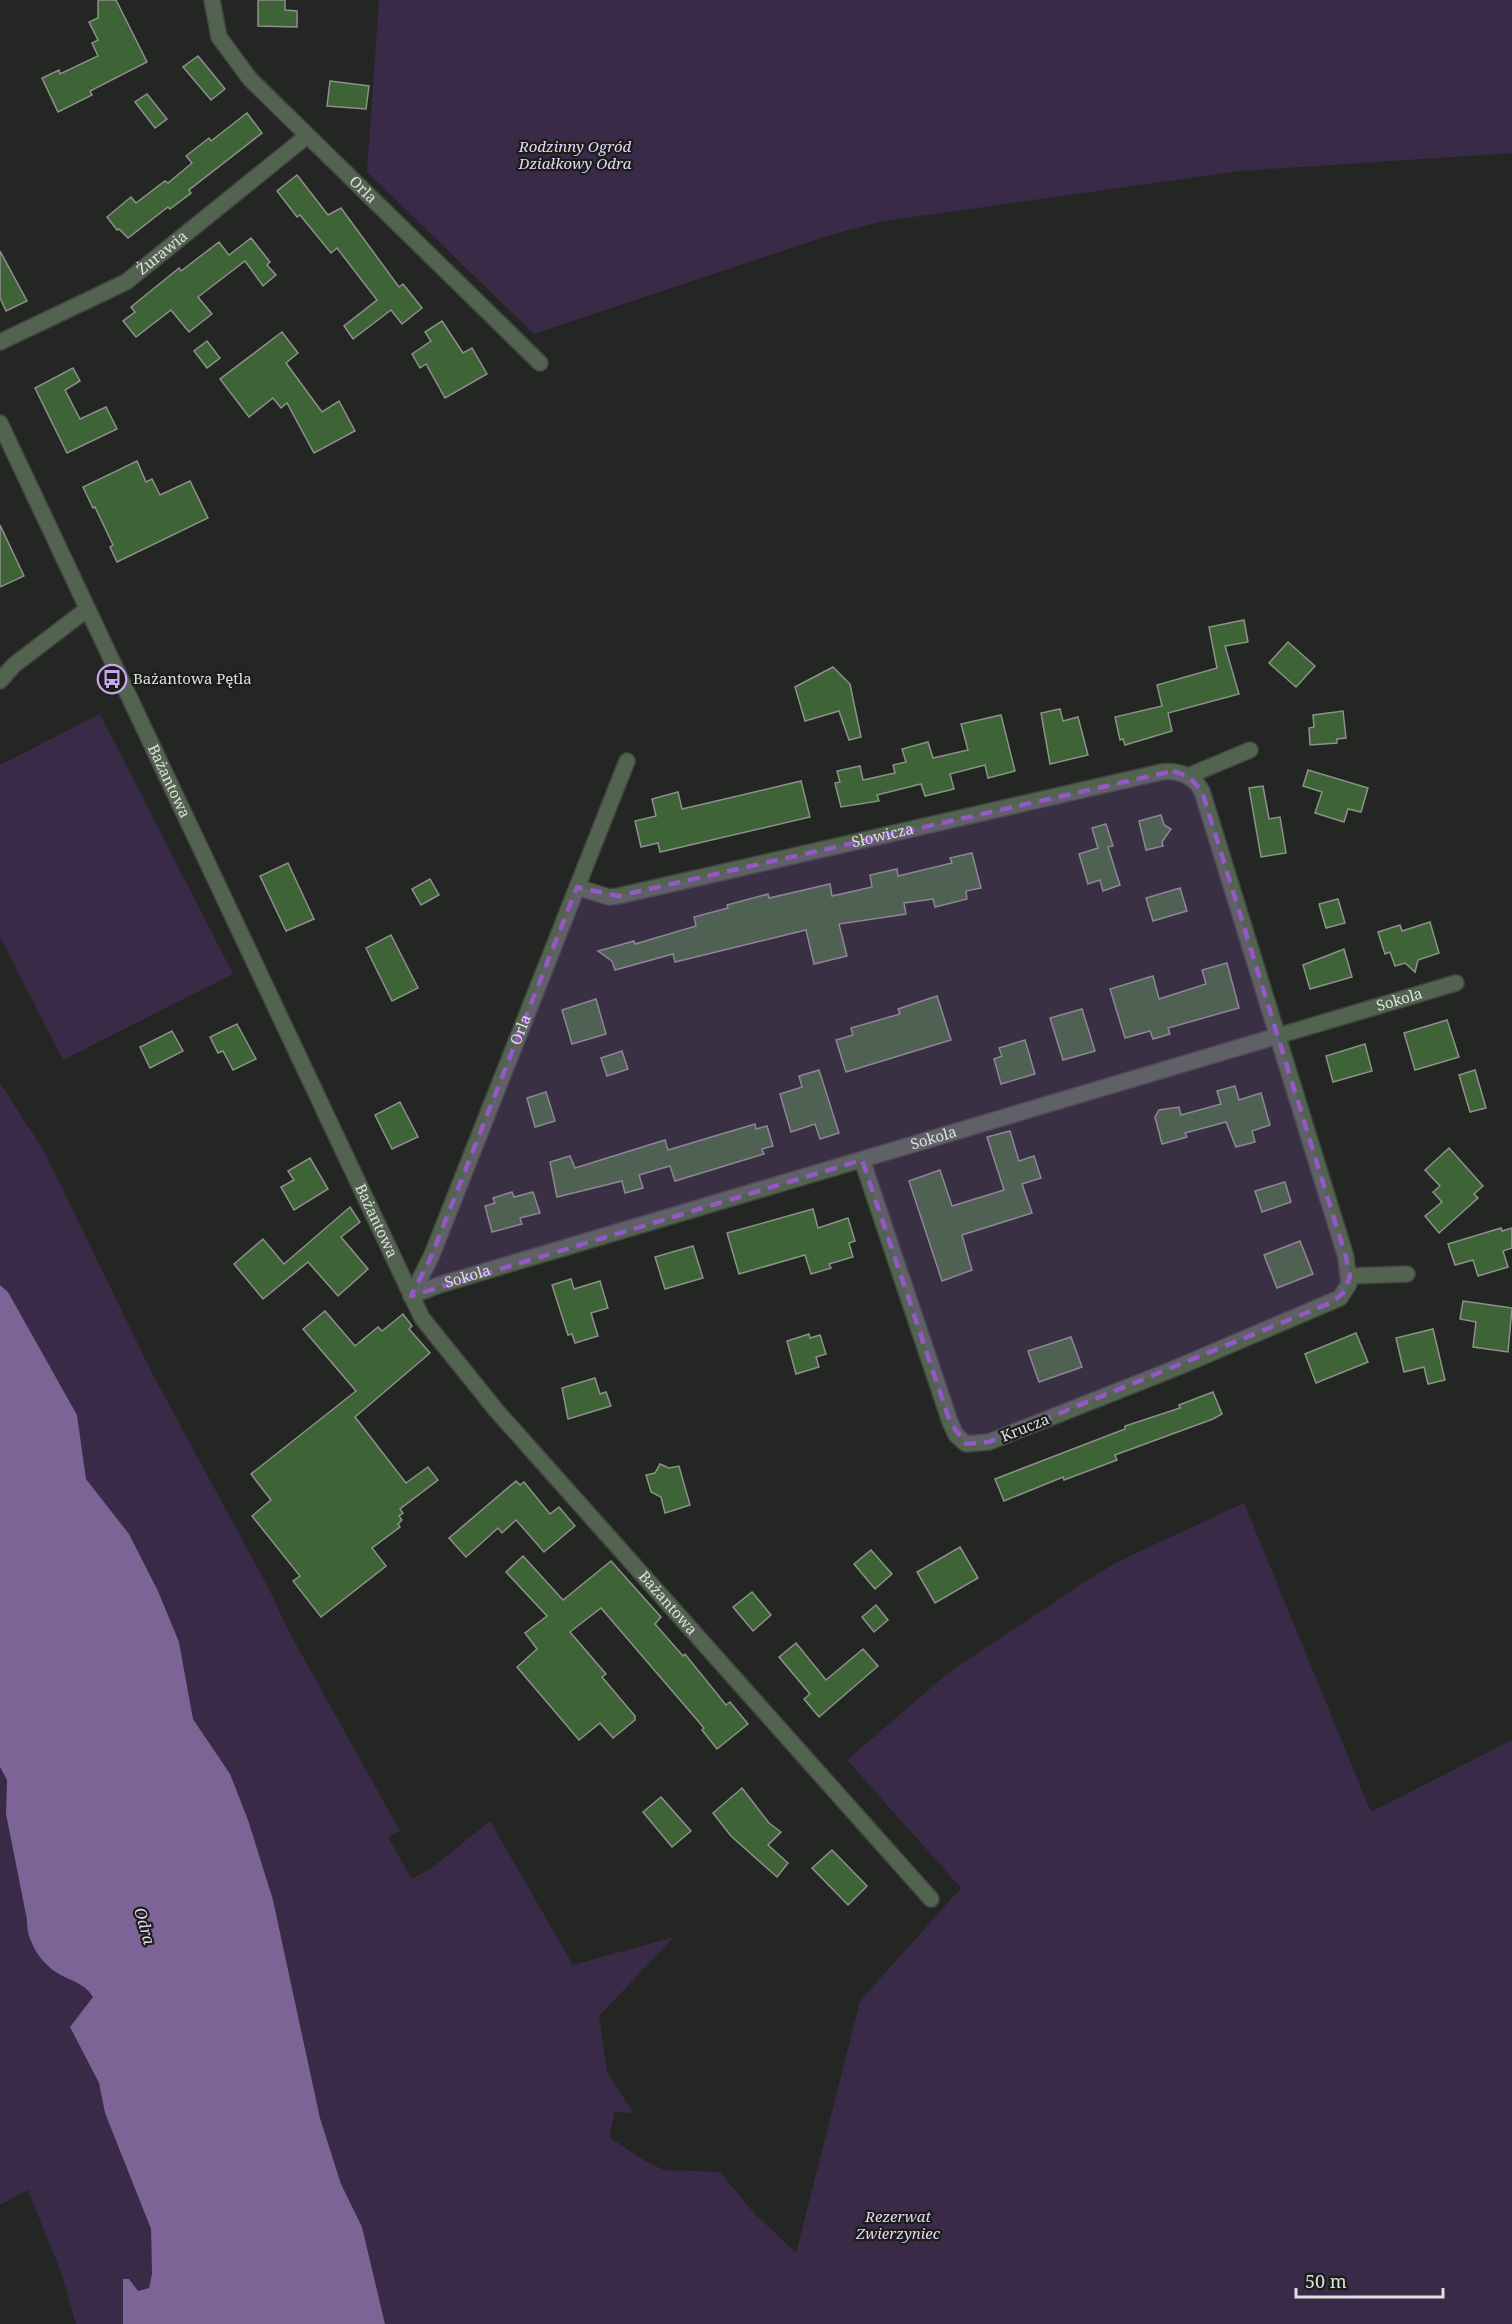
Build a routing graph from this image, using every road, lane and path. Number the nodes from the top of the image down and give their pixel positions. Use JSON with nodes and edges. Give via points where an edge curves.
{"nodes":[{"id":1,"x":212,"y":0,"type":"edge"},
{"id":2,"x":307,"y":136,"type":"junction"},
{"id":3,"x":0,"y":342,"type":"edge"},
{"id":4,"x":540,"y":363,"type":"dead end"},
{"id":5,"x":0,"y":423,"type":"edge"},
{"id":6,"x":86,"y":610,"type":"junction"},
{"id":7,"x":0,"y":681,"type":"edge"},
{"id":8,"x":1250,"y":750,"type":"dead end"},
{"id":9,"x":627,"y":761,"type":"dead end"},
{"id":10,"x":1188,"y":776,"type":"junction"},
{"id":11,"x":577,"y":887,"type":"junction"},
{"id":12,"x":1456,"y":983,"type":"dead end"},
{"id":13,"x":1278,"y":1034,"type":"junction"},
{"id":14,"x":862,"y":1160,"type":"junction"},
{"id":15,"x":1407,"y":1274,"type":"dead end"},
{"id":16,"x":1350,"y":1276,"type":"junction"},
{"id":17,"x":411,"y":1296,"type":"junction"},
{"id":18,"x":931,"y":1899,"type":"dead end"}],
"edges":[{"from":1,"to":2,"type":"street","name":"Orla","via":[[214,23],[226,48],[250,79]]},
{"from":2,"to":3,"type":"street","name":"Żurawia","via":[[126,282]]},
{"from":2,"to":4,"type":"street","name":"Orla"},
{"from":5,"to":6,"type":"street","name":"Bażantowa"},
{"from":6,"to":7,"type":"street","via":[[14,665]]},
{"from":6,"to":17,"type":"street","name":"Bażantowa"},
{"from":8,"to":10,"type":"street","name":"Słowicza"},
{"from":9,"to":11,"type":"street","name":"Orla"},
{"from":10,"to":11,"type":"street","name":"Słowicza","via":[[1173,771],[1152,774],[618,896]]},
{"from":10,"to":13,"type":"street","via":[[1202,790]]},
{"from":11,"to":17,"type":"street","name":"Orla","via":[[431,1257]]},
{"from":12,"to":13,"type":"street","name":"Sokola"},
{"from":13,"to":14,"type":"street","name":"Sokola"},
{"from":13,"to":16,"type":"street"},
{"from":14,"to":16,"type":"street","name":"Krucza","via":[[950,1422],[966,1444],[989,1442],[1334,1302],[1345,1292]]},
{"from":14,"to":17,"type":"street","name":"Sokola"},
{"from":15,"to":16,"type":"street"},
{"from":17,"to":18,"type":"street","name":"Bażantowa","via":[[424,1322],[496,1410]]}]}
